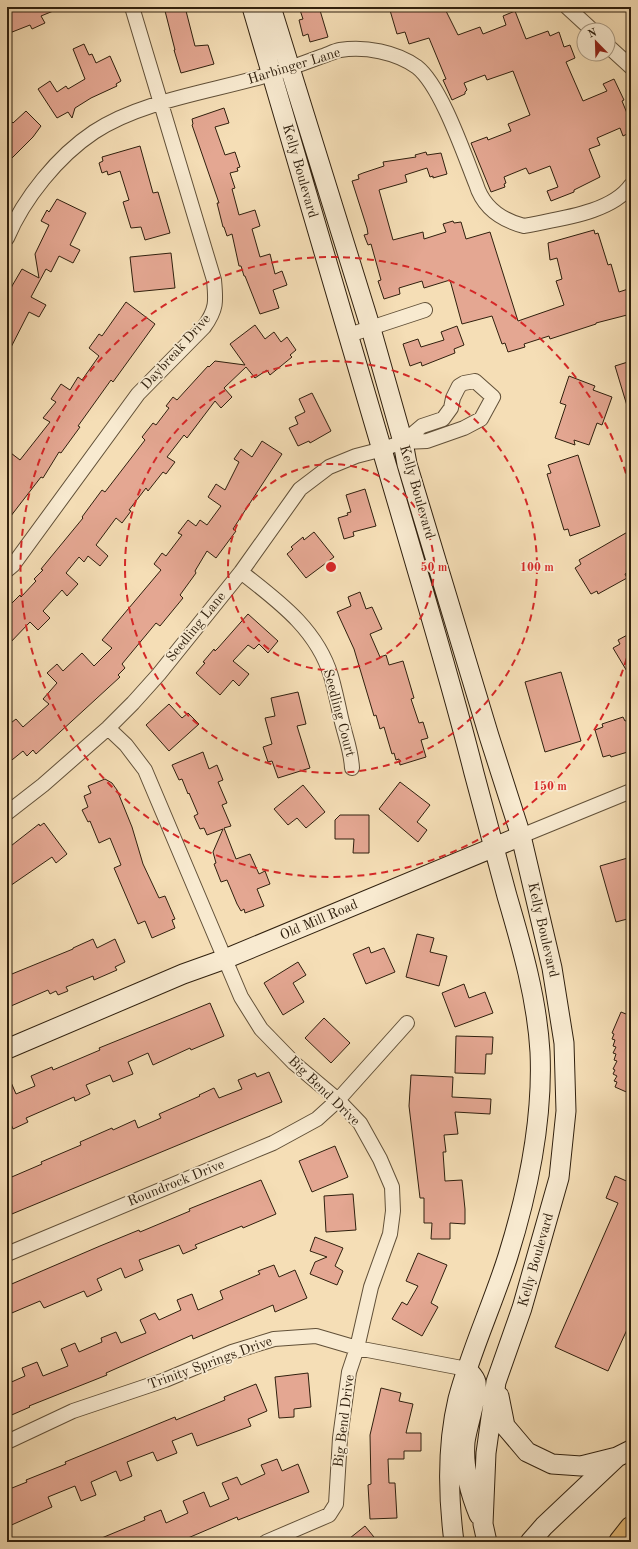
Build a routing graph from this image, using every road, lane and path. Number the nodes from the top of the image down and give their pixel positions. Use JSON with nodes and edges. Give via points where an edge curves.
{"nodes":[{"id":1,"x":132,"y":7,"type":"edge"},
{"id":2,"x":252,"y":7,"type":"edge"},
{"id":3,"x":271,"y":7,"type":"edge"},
{"id":4,"x":568,"y":7,"type":"edge"},
{"id":5,"x":584,"y":22,"type":"edge"},
{"id":6,"x":616,"y":54,"type":"edge"},
{"id":7,"x":631,"y":68,"type":"edge"},
{"id":8,"x":280,"y":71,"type":"junction"},
{"id":9,"x":162,"y":103,"type":"junction"},
{"id":10,"x":631,"y":185,"type":"edge"},
{"id":11,"x":7,"y":238,"type":"edge"},
{"id":12,"x":425,"y":310,"type":"dead end"},
{"id":13,"x":371,"y":329,"type":"junction"},
{"id":14,"x":349,"y":335,"type":"junction"},
{"id":15,"x":403,"y":442,"type":"junction"},
{"id":16,"x":383,"y":449,"type":"junction"},
{"id":17,"x":7,"y":570,"type":"edge"},
{"id":18,"x":241,"y":572,"type":"junction"},
{"id":19,"x":108,"y":728,"type":"junction"},
{"id":20,"x":352,"y":768,"type":"dead end"},
{"id":21,"x":631,"y":792,"type":"edge"},
{"id":22,"x":7,"y":812,"type":"edge"},
{"id":23,"x":521,"y":836,"type":"junction"},
{"id":24,"x":493,"y":846,"type":"junction"},
{"id":25,"x":225,"y":959,"type":"junction"},
{"id":26,"x":407,"y":1023,"type":"dead end"},
{"id":27,"x":7,"y":1049,"type":"edge"},
{"id":28,"x":338,"y":1100,"type":"junction"},
{"id":29,"x":527,"y":1188,"type":"junction"},
{"id":30,"x":554,"y":1196,"type":"junction"},
{"id":31,"x":7,"y":1254,"type":"edge"},
{"id":32,"x":357,"y":1348,"type":"junction"},
{"id":33,"x":467,"y":1369,"type":"junction"},
{"id":34,"x":496,"y":1382,"type":"junction"},
{"id":35,"x":7,"y":1442,"type":"edge"},
{"id":36,"x":624,"y":1453,"type":"edge"},
{"id":37,"x":483,"y":1524,"type":"junction"},
{"id":38,"x":631,"y":1528,"type":"edge"},
{"id":39,"x":266,"y":1542,"type":"edge"},
{"id":40,"x":454,"y":1542,"type":"edge"},
{"id":41,"x":487,"y":1542,"type":"edge"},
{"id":42,"x":530,"y":1542,"type":"edge"},
{"id":43,"x":620,"y":1542,"type":"edge"}],
"edges":[{"from":1,"to":9,"type":"street","name":"Daybreak Drive"},
{"from":2,"to":8,"type":"main road","name":"Kelly Boulevard"},
{"from":3,"to":8,"type":"main road","name":"Kelly Boulevard"},
{"from":4,"to":5,"type":"street"},
{"from":6,"to":7,"type":"street"},
{"from":8,"to":9,"type":"street","name":"Harbinger Lane"},
{"from":8,"to":10,"type":"street","name":"Harbinger Lane","via":[[340,50],[383,52],[416,67],[439,95],[480,197],[512,223],[524,226],[596,210],[626,192]]},
{"from":8,"to":13,"type":"main road","name":"Kelly Boulevard"},
{"from":8,"to":14,"type":"main road","name":"Kelly Boulevard"},
{"from":9,"to":11,"type":"street","name":"Harbinger Lane","via":[[137,111],[94,132],[73,150],[39,183]]},
{"from":9,"to":17,"type":"street","name":"Daybreak Drive","via":[[214,280],[216,301],[212,316],[138,394],[78,478]]},
{"from":12,"to":13,"type":"street"},
{"from":13,"to":14,"type":"street"},
{"from":13,"to":15,"type":"main road","name":"Kelly Boulevard"},
{"from":14,"to":16,"type":"main road","name":"Kelly Boulevard"},
{"from":15,"to":15,"type":"street","via":[[427,441],[464,428],[481,419],[493,397],[475,381],[464,383],[455,392],[451,408],[443,419],[422,426]]},
{"from":15,"to":16,"type":"street","name":"Seedling Lane"},
{"from":15,"to":23,"type":"main road","name":"Kelly Boulevard","via":[[407,464]]},
{"from":16,"to":18,"type":"street","name":"Seedling Lane","via":[[356,456],[329,468],[300,489]]},
{"from":16,"to":24,"type":"main road","name":"Kelly Boulevard","via":[[456,703]]},
{"from":18,"to":19,"type":"street","name":"Seedling Lane","via":[[159,674]]},
{"from":18,"to":20,"type":"street","name":"Seedling Court","via":[[288,609],[303,625],[323,656],[331,675],[351,751]]},
{"from":19,"to":22,"type":"street","name":"Seedling Lane","via":[[43,785]]},
{"from":19,"to":25,"type":"street","name":"Big Bend Drive","via":[[126,745],[145,770]]},
{"from":21,"to":23,"type":"street","name":"Old Mill Road"},
{"from":23,"to":24,"type":"main road","name":"Old Mill Road"},
{"from":23,"to":30,"type":"main road","name":"Kelly Boulevard","via":[[552,968],[564,1043],[566,1111],[559,1178]]},
{"from":24,"to":25,"type":"main road","name":"Old Mill Road"},
{"from":24,"to":29,"type":"main road","name":"Kelly Boulevard","via":[[526,961],[540,1054],[538,1116]]},
{"from":25,"to":27,"type":"main road","name":"Old Mill Road","via":[[183,974]]},
{"from":25,"to":28,"type":"street","name":"Big Bend Drive","via":[[241,997],[261,1029],[294,1063]]},
{"from":26,"to":28,"type":"street","name":"Roundrock Drive"},
{"from":28,"to":31,"type":"street","name":"Roundrock Drive","via":[[317,1119],[273,1143]]},
{"from":28,"to":32,"type":"street","name":"Big Bend Drive","via":[[360,1123],[380,1158],[392,1187],[393,1211],[390,1234],[371,1287]]},
{"from":29,"to":30,"type":"main road"},
{"from":29,"to":33,"type":"main road","name":"Kelly Boulevard","via":[[508,1257]]},
{"from":30,"to":34,"type":"main road","name":"Kelly Boulevard","via":[[522,1308]]},
{"from":32,"to":33,"type":"street","name":"Trinity Springs Drive"},
{"from":32,"to":35,"type":"street","name":"Trinity Springs Drive","via":[[316,1336],[274,1339],[73,1411]]},
{"from":32,"to":39,"type":"street","name":"Big Bend Drive","via":[[349,1372],[344,1403],[336,1504],[329,1514]]},
{"from":33,"to":37,"type":"main road","via":[[476,1380],[476,1392],[465,1443],[468,1475],[471,1495]]},
{"from":33,"to":40,"type":"main road","name":"Kelly Boulevard","via":[[452,1439],[450,1477]]},
{"from":34,"to":36,"type":"main road","via":[[505,1426],[527,1452],[552,1464],[581,1466]]},
{"from":34,"to":37,"type":"main road","name":"Kelly Boulevard","via":[[486,1453]]},
{"from":36,"to":42,"type":"main road"},
{"from":37,"to":41,"type":"main road","name":"Kelly Boulevard"},
{"from":38,"to":43,"type":"highway"}]}
